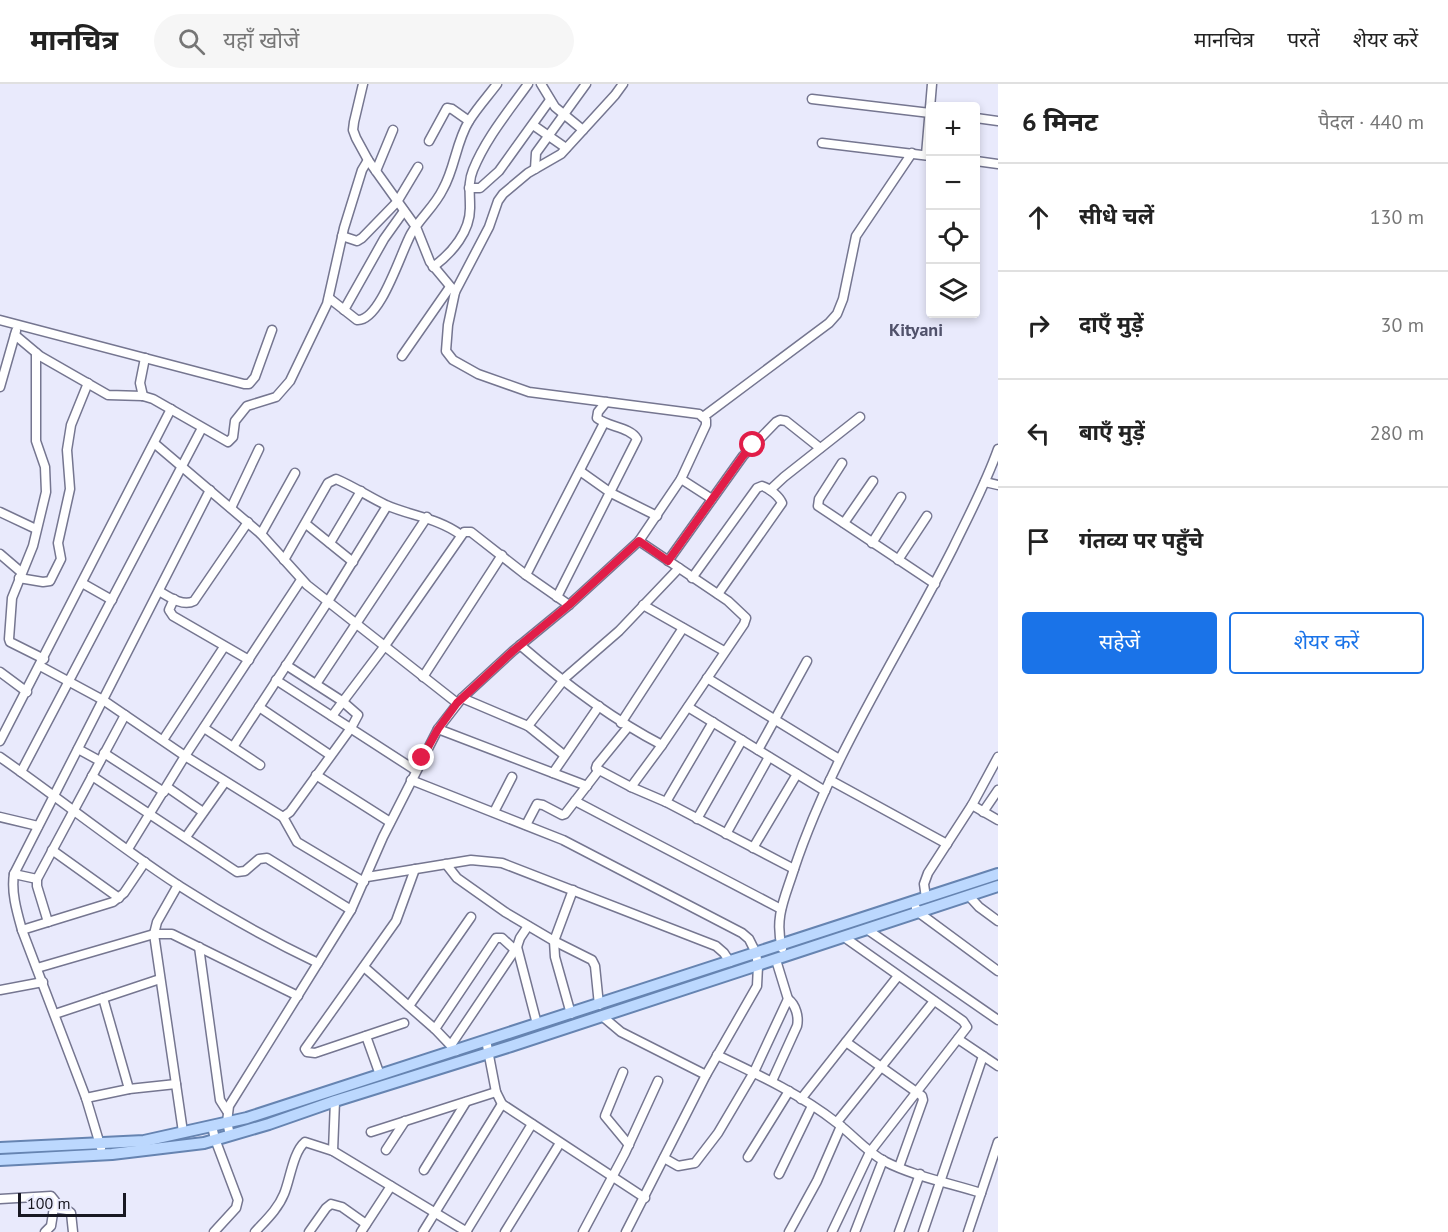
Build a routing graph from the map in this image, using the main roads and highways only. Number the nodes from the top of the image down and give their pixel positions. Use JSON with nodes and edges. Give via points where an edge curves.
{"nodes":[{"id":1,"x":998,"y":874,"type":"edge"},
{"id":2,"x":998,"y":886,"type":"edge"},
{"id":3,"x":916,"y":907,"type":"junction"},
{"id":4,"x":0,"y":1148,"type":"edge"},
{"id":5,"x":101,"y":1148,"type":"junction"},
{"id":6,"x":0,"y":1160,"type":"edge"}],
"edges":[{"from":1,"to":3,"type":"main road","via":[[926,898]]},
{"from":2,"to":3,"type":"main road"},
{"from":3,"to":5,"type":"main road","via":[[453,1048],[247,1118],[227,1117],[212,1126]]},
{"from":3,"to":5,"type":"main road","via":[[868,930],[230,1135],[192,1144]]},
{"from":4,"to":5,"type":"main road"},
{"from":5,"to":6,"type":"main road"}]}
